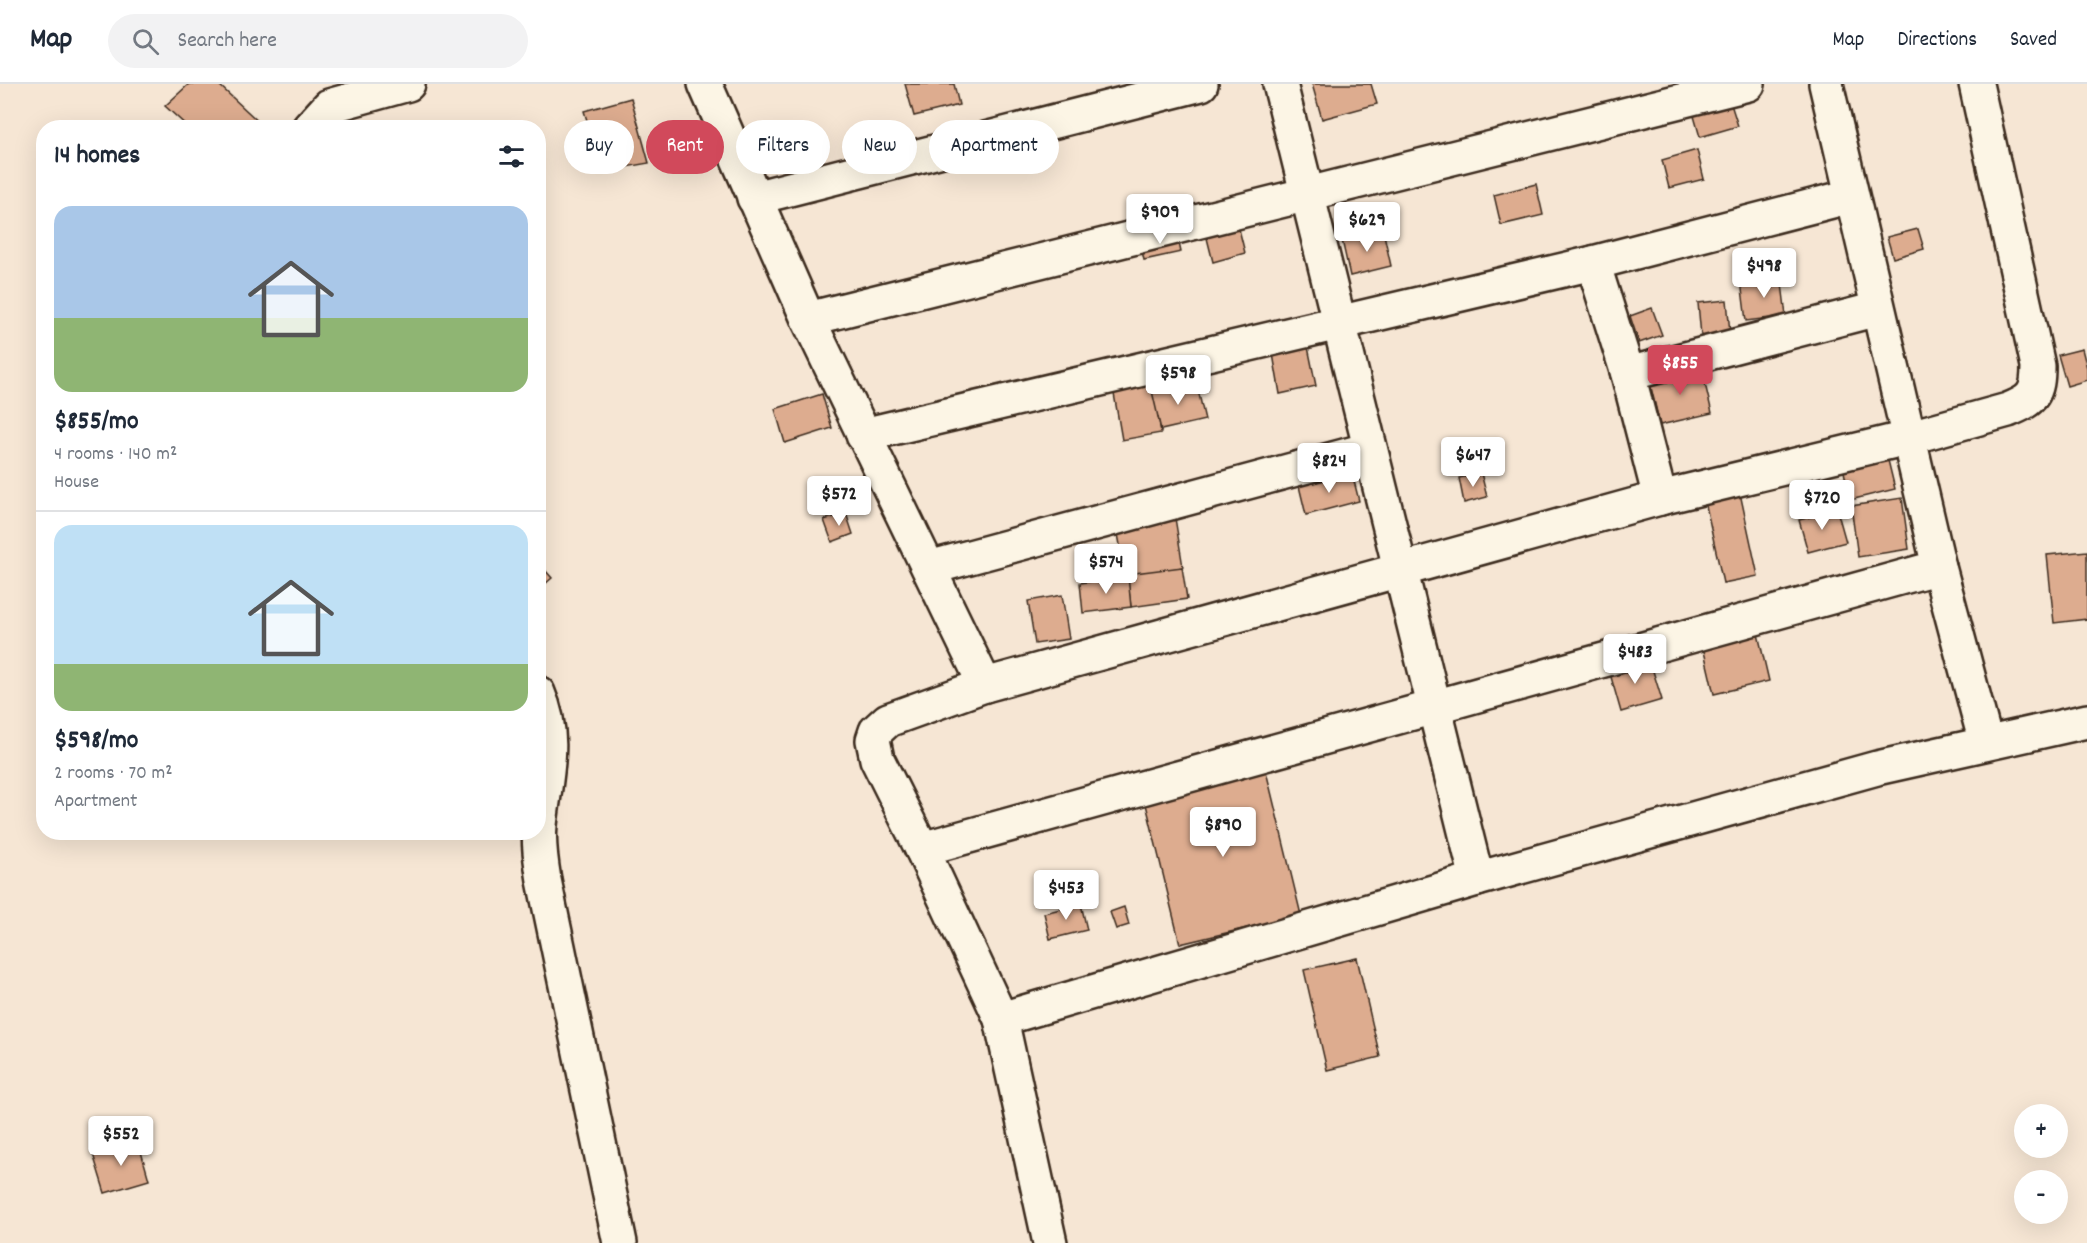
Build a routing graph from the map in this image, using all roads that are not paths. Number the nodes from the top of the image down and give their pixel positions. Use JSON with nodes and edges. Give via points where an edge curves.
{"nodes":[{"id":1,"x":408,"y":84,"type":"edge"},
{"id":2,"x":705,"y":84,"type":"edge"},
{"id":3,"x":1201,"y":84,"type":"edge"},
{"id":4,"x":1280,"y":84,"type":"edge"},
{"id":5,"x":1748,"y":84,"type":"edge"},
{"id":6,"x":1826,"y":84,"type":"edge"},
{"id":7,"x":1976,"y":84,"type":"edge"},
{"id":8,"x":316,"y":120,"type":"edge"},
{"id":9,"x":1308,"y":194,"type":"junction"},
{"id":10,"x":1851,"y":196,"type":"junction"},
{"id":11,"x":754,"y":198,"type":"junction"},
{"id":12,"x":1593,"y":263,"type":"junction"},
{"id":13,"x":1877,"y":309,"type":"junction"},
{"id":14,"x":808,"y":320,"type":"junction"},
{"id":15,"x":1339,"y":323,"type":"junction"},
{"id":16,"x":1628,"y":374,"type":"junction"},
{"id":17,"x":863,"y":435,"type":"junction"},
{"id":18,"x":1907,"y":438,"type":"junction"},
{"id":19,"x":1370,"y":449,"type":"junction"},
{"id":20,"x":1660,"y":498,"type":"junction"},
{"id":21,"x":1939,"y":567,"type":"junction"},
{"id":22,"x":929,"y":568,"type":"junction"},
{"id":23,"x":1400,"y":570,"type":"junction"},
{"id":24,"x":985,"y":685,"type":"junction"},
{"id":25,"x":1434,"y":706,"type":"junction"},
{"id":26,"x":546,"y":713,"type":"edge"},
{"id":27,"x":2087,"y":721,"type":"edge"},
{"id":28,"x":1986,"y":743,"type":"junction"},
{"id":29,"x":546,"y":783,"type":"edge"},
{"id":30,"x":540,"y":840,"type":"edge"},
{"id":31,"x":922,"y":849,"type":"junction"},
{"id":32,"x":1477,"y":879,"type":"junction"},
{"id":33,"x":1001,"y":1019,"type":"junction"},
{"id":34,"x":620,"y":1243,"type":"edge"},
{"id":35,"x":1050,"y":1243,"type":"edge"}],
"edges":[{"from":1,"to":8,"type":"street","via":[[329,106]]},
{"from":2,"to":11,"type":"street"},
{"from":3,"to":11,"type":"street"},
{"from":4,"to":9,"type":"street"},
{"from":5,"to":9,"type":"street"},
{"from":6,"to":10,"type":"street"},
{"from":7,"to":18,"type":"street","via":[[2038,366],[2038,382],[2034,396],[2015,407]]},
{"from":9,"to":14,"type":"street"},
{"from":9,"to":15,"type":"street"},
{"from":10,"to":12,"type":"street"},
{"from":10,"to":13,"type":"street"},
{"from":11,"to":14,"type":"street"},
{"from":12,"to":15,"type":"street"},
{"from":12,"to":16,"type":"street"},
{"from":13,"to":16,"type":"street"},
{"from":13,"to":18,"type":"street"},
{"from":14,"to":17,"type":"street"},
{"from":15,"to":17,"type":"street"},
{"from":15,"to":19,"type":"street"},
{"from":16,"to":20,"type":"street"},
{"from":17,"to":22,"type":"street"},
{"from":18,"to":20,"type":"street"},
{"from":18,"to":21,"type":"street"},
{"from":19,"to":22,"type":"street"},
{"from":19,"to":23,"type":"street"},
{"from":20,"to":23,"type":"street"},
{"from":21,"to":25,"type":"street"},
{"from":21,"to":28,"type":"street"},
{"from":22,"to":24,"type":"street"},
{"from":23,"to":24,"type":"street"},
{"from":23,"to":25,"type":"street"},
{"from":24,"to":31,"type":"street","via":[[888,720],[876,731],[873,740],[877,759]]},
{"from":25,"to":31,"type":"street"},
{"from":25,"to":32,"type":"street"},
{"from":26,"to":29,"type":"street","via":[[550,733]]},
{"from":27,"to":28,"type":"street"},
{"from":28,"to":32,"type":"street","via":[[1877,768]]},
{"from":30,"to":34,"type":"street","via":[[544,880]]},
{"from":31,"to":33,"type":"street"},
{"from":32,"to":33,"type":"street"},
{"from":33,"to":35,"type":"street"}]}
